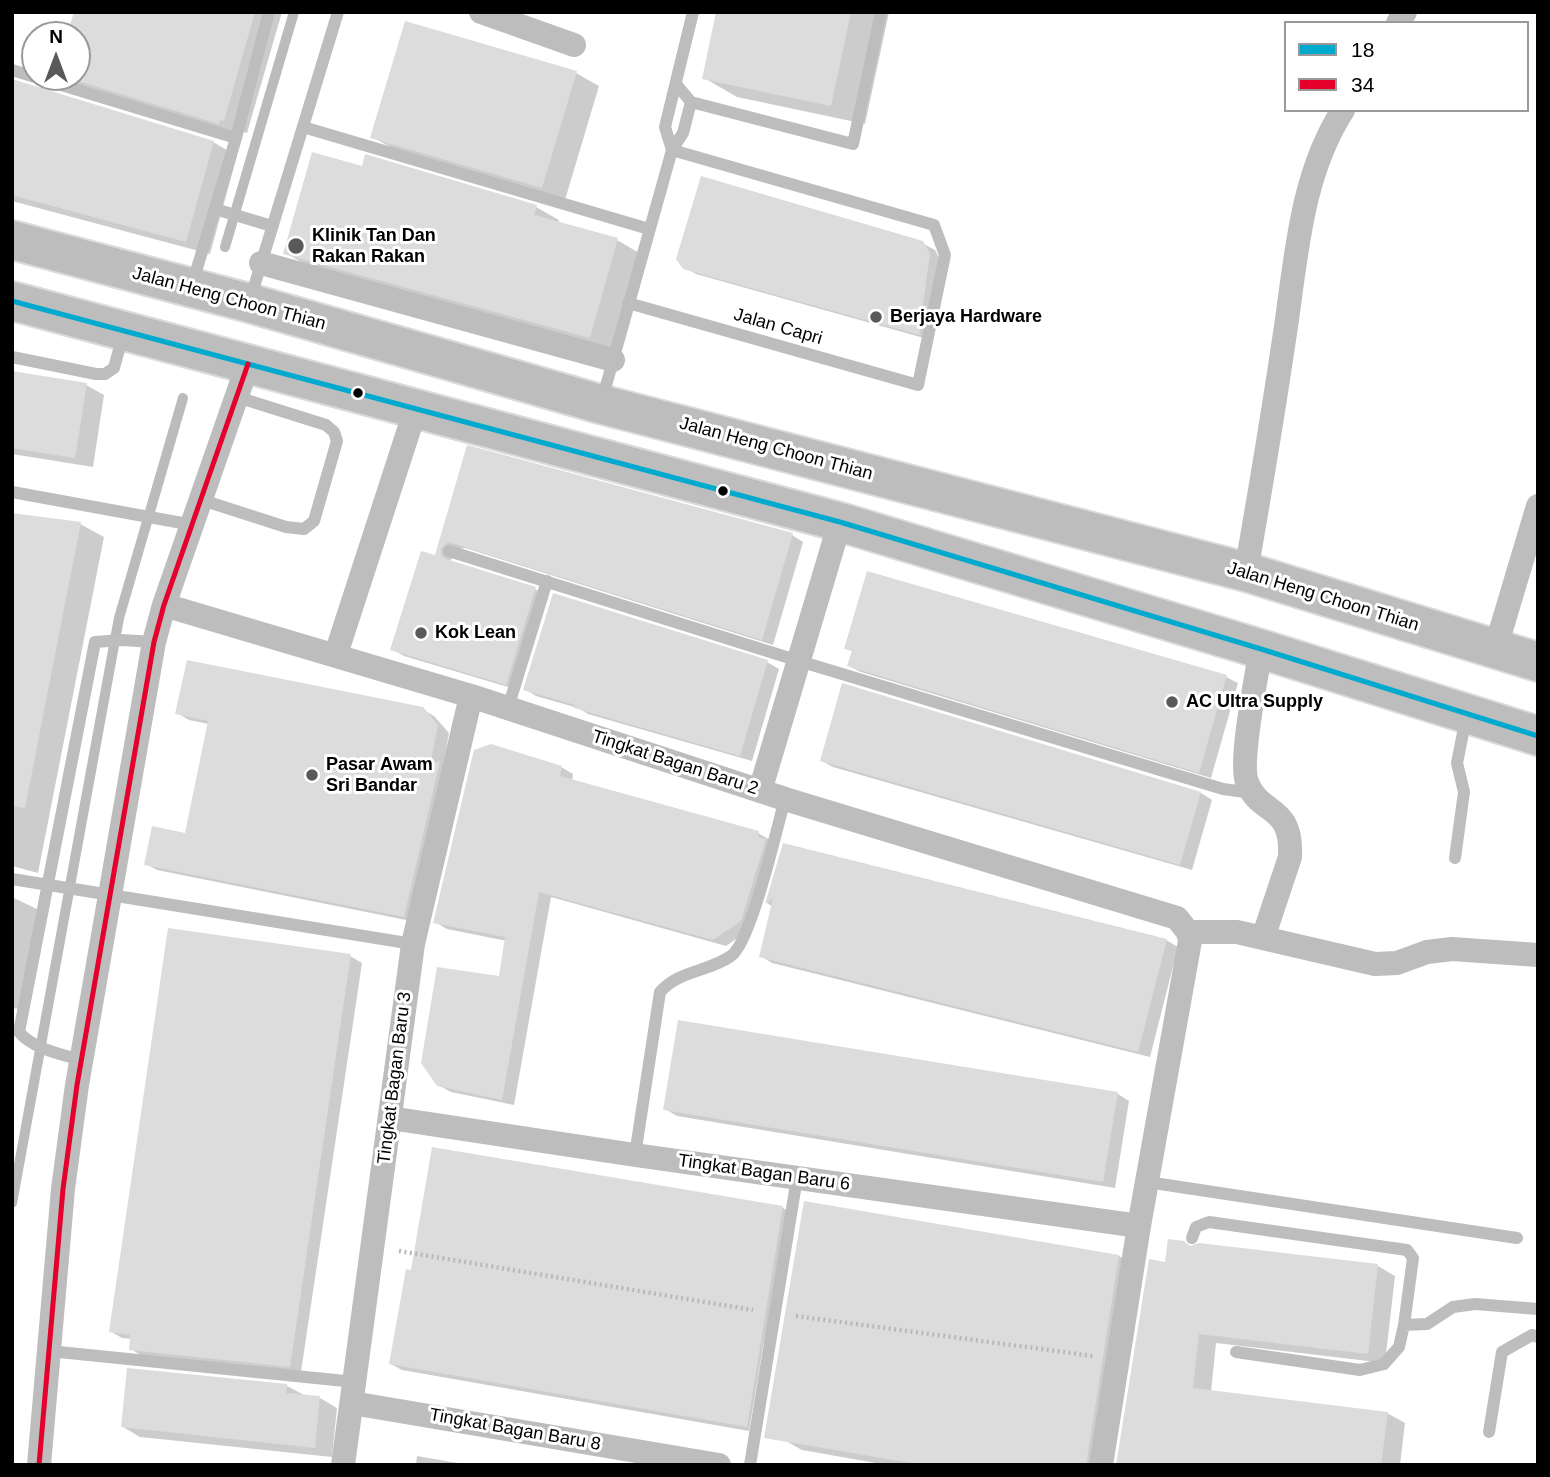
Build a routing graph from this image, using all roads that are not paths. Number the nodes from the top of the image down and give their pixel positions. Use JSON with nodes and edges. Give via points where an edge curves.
{"nodes":[{"id":1,"x":269,"y":12,"type":"edge"},
{"id":2,"x":338,"y":12,"type":"edge"},
{"id":3,"x":481,"y":12,"type":"edge"},
{"id":4,"x":693,"y":12,"type":"edge"},
{"id":5,"x":881,"y":12,"type":"edge"},
{"id":6,"x":518,"y":19,"type":"edge"},
{"id":7,"x":574,"y":45,"type":"dead end"},
{"id":8,"x":676,"y":84,"type":"junction"},
{"id":9,"x":81,"y":91,"type":"edge"},
{"id":10,"x":691,"y":102,"type":"junction"},
{"id":11,"x":1341,"y":112,"type":"edge"},
{"id":12,"x":303,"y":127,"type":"junction"},
{"id":13,"x":236,"y":138,"type":"junction"},
{"id":14,"x":671,"y":150,"type":"junction"},
{"id":15,"x":217,"y":210,"type":"junction"},
{"id":16,"x":272,"y":226,"type":"junction"},
{"id":17,"x":649,"y":229,"type":"junction"},
{"id":18,"x":12,"y":240,"type":"edge"},
{"id":19,"x":261,"y":263,"type":"junction"},
{"id":20,"x":191,"y":289,"type":"junction"},
{"id":21,"x":12,"y":301,"type":"edge"},
{"id":22,"x":249,"y":303,"type":"junction"},
{"id":23,"x":628,"y":303,"type":"junction"},
{"id":24,"x":124,"y":330,"type":"junction"},
{"id":25,"x":12,"y":357,"type":"edge"},
{"id":26,"x":613,"y":360,"type":"junction"},
{"id":27,"x":243,"y":381,"type":"junction"},
{"id":28,"x":600,"y":404,"type":"junction"},
{"id":29,"x":416,"y":408,"type":"junction"},
{"id":30,"x":12,"y":492,"type":"edge"},
{"id":31,"x":202,"y":500,"type":"junction"},
{"id":32,"x":1538,"y":506,"type":"edge"},
{"id":33,"x":840,"y":522,"type":"junction"},
{"id":34,"x":193,"y":525,"type":"junction"},
{"id":35,"x":449,"y":551,"type":"dead end"},
{"id":36,"x":1246,"y":572,"type":"junction"},
{"id":37,"x":547,"y":581,"type":"junction"},
{"id":38,"x":164,"y":605,"type":"junction"},
{"id":39,"x":154,"y":642,"type":"junction"},
{"id":40,"x":1261,"y":649,"type":"junction"},
{"id":41,"x":1495,"y":650,"type":"junction"},
{"id":42,"x":336,"y":654,"type":"junction"},
{"id":43,"x":799,"y":661,"type":"junction"},
{"id":44,"x":1538,"y":662,"type":"edge"},
{"id":45,"x":471,"y":696,"type":"junction"},
{"id":46,"x":508,"y":708,"type":"junction"},
{"id":47,"x":1467,"y":714,"type":"junction"},
{"id":48,"x":1538,"y":736,"type":"edge"},
{"id":49,"x":760,"y":790,"type":"junction"},
{"id":50,"x":1252,"y":793,"type":"junction"},
{"id":51,"x":785,"y":799,"type":"junction"},
{"id":52,"x":1455,"y":858,"type":"dead end"},
{"id":53,"x":12,"y":879,"type":"edge"},
{"id":54,"x":52,"y":885,"type":"junction"},
{"id":55,"x":111,"y":895,"type":"junction"},
{"id":56,"x":1186,"y":928,"type":"junction"},
{"id":57,"x":1263,"y":938,"type":"junction"},
{"id":58,"x":413,"y":944,"type":"junction"},
{"id":59,"x":1538,"y":955,"type":"edge"},
{"id":60,"x":82,"y":1059,"type":"junction"},
{"id":61,"x":390,"y":1118,"type":"junction"},
{"id":62,"x":635,"y":1155,"type":"junction"},
{"id":63,"x":797,"y":1178,"type":"junction"},
{"id":64,"x":1147,"y":1182,"type":"junction"},
{"id":65,"x":1139,"y":1226,"type":"junction"},
{"id":66,"x":1192,"y":1238,"type":"dead end"},
{"id":67,"x":1517,"y":1238,"type":"dead end"},
{"id":68,"x":1538,"y":1309,"type":"edge"},
{"id":69,"x":1404,"y":1325,"type":"junction"},
{"id":70,"x":1538,"y":1337,"type":"edge"},
{"id":71,"x":49,"y":1351,"type":"junction"},
{"id":72,"x":1236,"y":1352,"type":"dead end"},
{"id":73,"x":353,"y":1392,"type":"junction"},
{"id":74,"x":1489,"y":1432,"type":"dead end"},
{"id":75,"x":40,"y":1465,"type":"edge"},
{"id":76,"x":343,"y":1465,"type":"edge"},
{"id":77,"x":719,"y":1465,"type":"edge"},
{"id":78,"x":750,"y":1465,"type":"edge"},
{"id":79,"x":1101,"y":1465,"type":"edge"}],
"edges":[{"from":1,"to":13,"type":"lane"},
{"from":2,"to":12,"type":"lane"},
{"from":3,"to":6,"type":"street"},
{"from":4,"to":8,"type":"lane"},
{"from":5,"to":10,"type":"lane","via":[[853,144]]},
{"from":6,"to":7,"type":"street"},
{"from":8,"to":10,"type":"lane"},
{"from":8,"to":14,"type":"lane","via":[[665,127]]},
{"from":9,"to":13,"type":"lane"},
{"from":10,"to":14,"type":"lane","via":[[683,133]]},
{"from":11,"to":36,"type":"street","via":[[1315,166],[1301,223]]},
{"from":12,"to":16,"type":"lane"},
{"from":12,"to":17,"type":"lane"},
{"from":13,"to":15,"type":"lane"},
{"from":14,"to":17,"type":"lane"},
{"from":14,"to":23,"type":"lane","name":"Jalan Capri","via":[[934,225],[945,255],[918,385]]},
{"from":15,"to":16,"type":"lane"},
{"from":15,"to":20,"type":"lane"},
{"from":16,"to":19,"type":"lane"},
{"from":17,"to":23,"type":"lane"},
{"from":18,"to":20,"type":"highway","name":"Jalan Heng Choon Thian"},
{"from":19,"to":22,"type":"lane"},
{"from":19,"to":26,"type":"street"},
{"from":20,"to":22,"type":"highway","name":"Jalan Heng Choon Thian"},
{"from":21,"to":24,"type":"highway"},
{"from":22,"to":28,"type":"highway","name":"Jalan Heng Choon Thian"},
{"from":23,"to":26,"type":"lane"},
{"from":24,"to":25,"type":"lane","via":[[114,368],[105,374]]},
{"from":24,"to":27,"type":"highway"},
{"from":26,"to":28,"type":"lane"},
{"from":27,"to":29,"type":"highway"},
{"from":27,"to":31,"type":"street"},
{"from":27,"to":31,"type":"lane","via":[[334,432],[337,441],[314,520],[304,529],[286,527]]},
{"from":28,"to":36,"type":"highway","name":"Jalan Heng Choon Thian"},
{"from":29,"to":33,"type":"highway"},
{"from":29,"to":42,"type":"street"},
{"from":30,"to":34,"type":"lane"},
{"from":31,"to":34,"type":"street"},
{"from":32,"to":41,"type":"street"},
{"from":33,"to":40,"type":"highway"},
{"from":33,"to":43,"type":"street"},
{"from":34,"to":38,"type":"street"},
{"from":35,"to":37,"type":"lane"},
{"from":36,"to":41,"type":"highway","name":"Jalan Heng Choon Thian"},
{"from":37,"to":43,"type":"lane"},
{"from":37,"to":46,"type":"lane"},
{"from":38,"to":39,"type":"street"},
{"from":38,"to":42,"type":"street","name":"Tingkat Bagan Baru 2"},
{"from":39,"to":54,"type":"lane","via":[[95,642]]},
{"from":39,"to":55,"type":"street"},
{"from":40,"to":47,"type":"highway"},
{"from":40,"to":50,"type":"street","via":[[1245,773]]},
{"from":41,"to":44,"type":"highway","name":"Jalan Heng Choon Thian"},
{"from":42,"to":45,"type":"street","name":"Tingkat Bagan Baru 2"},
{"from":43,"to":49,"type":"street"},
{"from":43,"to":50,"type":"lane","via":[[1223,789]]},
{"from":45,"to":46,"type":"street","name":"Tingkat Bagan Baru 2"},
{"from":45,"to":58,"type":"street","name":"Tingkat Bagan Baru 3"},
{"from":46,"to":49,"type":"street","name":"Tingkat Bagan Baru 2"},
{"from":47,"to":48,"type":"highway"},
{"from":47,"to":52,"type":"lane","via":[[1457,763],[1464,792]]},
{"from":49,"to":51,"type":"street","name":"Tingkat Bagan Baru 2"},
{"from":50,"to":57,"type":"street","via":[[1289,828],[1291,846]]},
{"from":51,"to":56,"type":"street","name":"Tingkat Bagan Baru 2","via":[[1177,918]]},
{"from":51,"to":62,"type":"lane","via":[[748,929],[733,956],[670,981],[660,992]]},
{"from":53,"to":54,"type":"lane"},
{"from":54,"to":55,"type":"lane"},
{"from":54,"to":60,"type":"lane","via":[[19,1032],[55,1053]]},
{"from":55,"to":58,"type":"lane"},
{"from":55,"to":60,"type":"street"},
{"from":56,"to":57,"type":"street"},
{"from":56,"to":64,"type":"street","via":[[1190,942]]},
{"from":57,"to":59,"type":"street","via":[[1375,964],[1452,949]]},
{"from":58,"to":61,"type":"street","name":"Tingkat Bagan Baru 3"},
{"from":60,"to":71,"type":"street","via":[[63,1189]]},
{"from":61,"to":62,"type":"street","name":"Tingkat Bagan Baru 6"},
{"from":61,"to":73,"type":"street","name":"Tingkat Bagan Baru 3"},
{"from":62,"to":63,"type":"street","name":"Tingkat Bagan Baru 6"},
{"from":63,"to":65,"type":"street","name":"Tingkat Bagan Baru 6"},
{"from":63,"to":78,"type":"lane"},
{"from":64,"to":65,"type":"street"},
{"from":64,"to":67,"type":"lane"},
{"from":65,"to":79,"type":"street"},
{"from":66,"to":69,"type":"lane","via":[[1196,1227],[1209,1222],[1407,1250],[1413,1258]]},
{"from":68,"to":69,"type":"lane","via":[[1475,1304],[1453,1307],[1427,1324]]},
{"from":69,"to":72,"type":"lane","via":[[1399,1347],[1384,1364],[1360,1370]]},
{"from":70,"to":74,"type":"lane","via":[[1532,1335],[1503,1352]]},
{"from":71,"to":73,"type":"lane"},
{"from":71,"to":75,"type":"street"},
{"from":73,"to":76,"type":"street","name":"Tingkat Bagan Baru 3"},
{"from":73,"to":77,"type":"street","name":"Tingkat Bagan Baru 8"}]}
